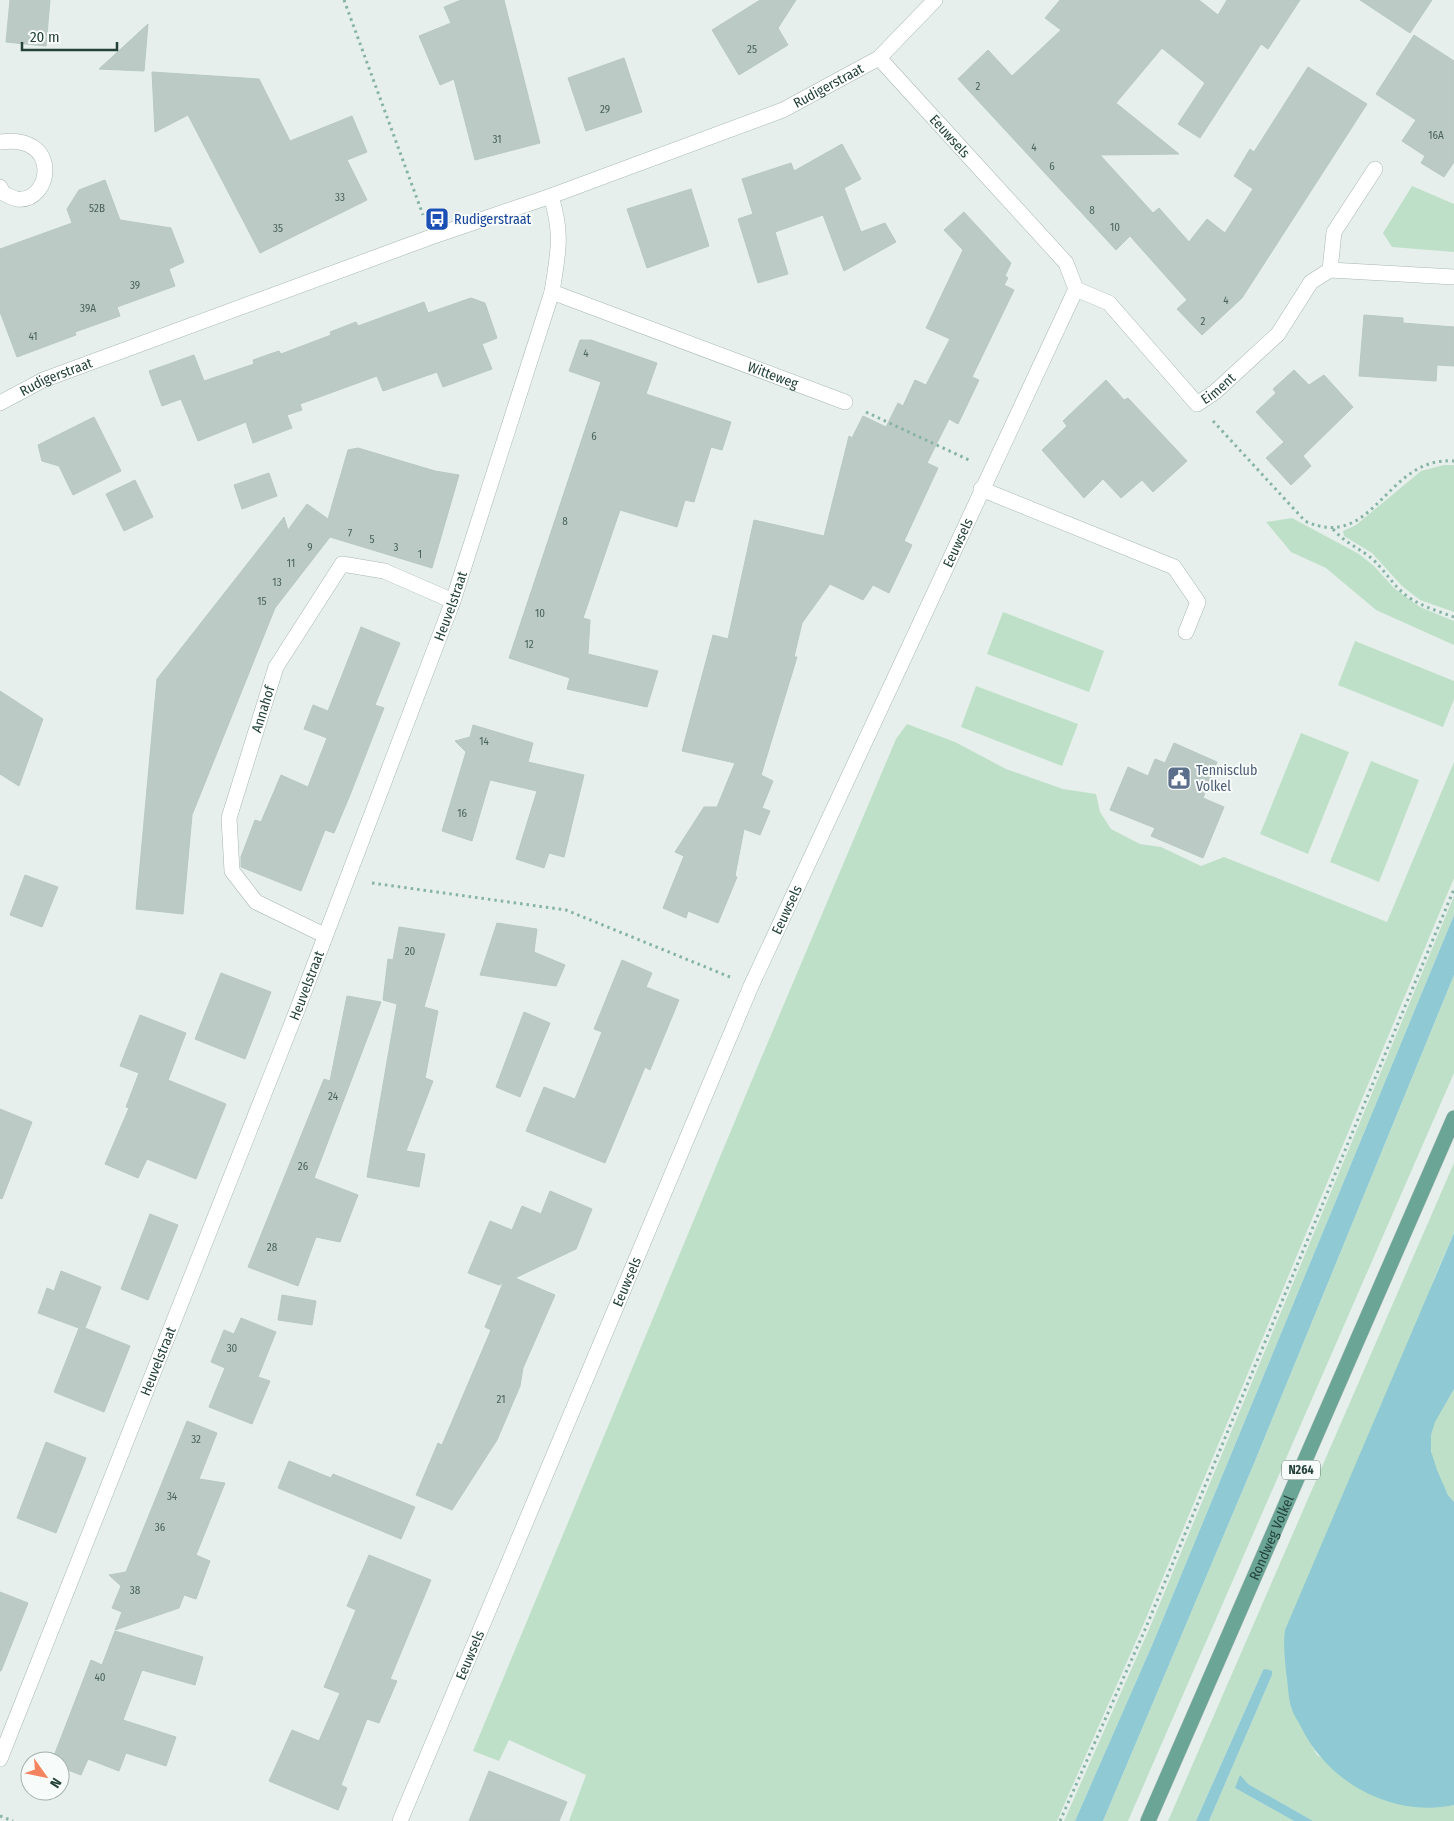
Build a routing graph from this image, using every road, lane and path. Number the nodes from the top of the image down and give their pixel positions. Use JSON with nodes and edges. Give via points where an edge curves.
{"nodes":[{"id":1,"x":344,"y":0,"type":"edge"},
{"id":2,"x":935,"y":0,"type":"edge"},
{"id":3,"x":879,"y":58,"type":"junction"},
{"id":4,"x":0,"y":142,"type":"edge"},
{"id":5,"x":1375,"y":169,"type":"dead end"},
{"id":6,"x":0,"y":187,"type":"edge"},
{"id":7,"x":551,"y":196,"type":"junction"},
{"id":8,"x":431,"y":237,"type":"junction"},
{"id":9,"x":1330,"y":270,"type":"junction"},
{"id":10,"x":1454,"y":277,"type":"edge"},
{"id":11,"x":1076,"y":289,"type":"junction"},
{"id":12,"x":552,"y":292,"type":"junction"},
{"id":13,"x":845,"y":402,"type":"joint"},
{"id":14,"x":0,"y":403,"type":"edge"},
{"id":15,"x":1197,"y":404,"type":"junction"},
{"id":16,"x":1454,"y":461,"type":"edge"},
{"id":17,"x":990,"y":470,"type":"junction"},
{"id":18,"x":981,"y":489,"type":"junction"},
{"id":19,"x":1332,"y":529,"type":"junction"},
{"id":20,"x":453,"y":601,"type":"junction"},
{"id":21,"x":1454,"y":617,"type":"edge"},
{"id":22,"x":1186,"y":632,"type":"dead end"},
{"id":23,"x":349,"y":880,"type":"junction"},
{"id":24,"x":1454,"y":889,"type":"edge"},
{"id":25,"x":324,"y":934,"type":"junction"},
{"id":26,"x":751,"y":986,"type":"junction"},
{"id":27,"x":1454,"y":1118,"type":"edge"},
{"id":28,"x":0,"y":1759,"type":"edge"},
{"id":29,"x":0,"y":1816,"type":"edge"},
{"id":30,"x":13,"y":1821,"type":"edge"},
{"id":31,"x":400,"y":1821,"type":"edge"},
{"id":32,"x":1060,"y":1821,"type":"edge"},
{"id":33,"x":1148,"y":1821,"type":"edge"}],
"edges":[{"from":1,"to":8,"type":"path"},
{"from":2,"to":3,"type":"street","name":"Rudigerstraat"},
{"from":3,"to":7,"type":"street","name":"Rudigerstraat","via":[[783,110]]},
{"from":3,"to":11,"type":"street","name":"Eeuwsels","via":[[1066,263]]},
{"from":4,"to":6,"type":"street","via":[[17,140],[34,146],[46,170],[40,188],[33,195],[16,199]]},
{"from":5,"to":9,"type":"street","via":[[1334,232]]},
{"from":7,"to":8,"type":"street","name":"Rudigerstraat"},
{"from":7,"to":12,"type":"street","name":"Heuvelstraat","via":[[558,219],[560,243]]},
{"from":8,"to":14,"type":"street","name":"Rudigerstraat","via":[[43,380]]},
{"from":9,"to":10,"type":"street"},
{"from":9,"to":15,"type":"street","name":"Eiment","via":[[1311,282],[1278,334],[1215,392]]},
{"from":11,"to":15,"type":"street","name":"Eiment","via":[[1109,304]]},
{"from":11,"to":17,"type":"street","name":"Eeuwsels"},
{"from":12,"to":13,"type":"street","name":"Witteweg"},
{"from":12,"to":20,"type":"street","name":"Heuvelstraat"},
{"from":13,"to":17,"type":"path"},
{"from":15,"to":19,"type":"path","via":[[1305,521]]},
{"from":16,"to":19,"type":"path","via":[[1423,465],[1359,520],[1346,527]]},
{"from":17,"to":18,"type":"street","name":"Eeuwsels"},
{"from":18,"to":22,"type":"street","via":[[1174,567],[1198,602]]},
{"from":18,"to":26,"type":"street","name":"Eeuwsels"},
{"from":19,"to":21,"type":"path","via":[[1370,557],[1399,589],[1422,605]]},
{"from":20,"to":23,"type":"street","name":"Heuvelstraat"},
{"from":20,"to":25,"type":"street","name":"Annahof","via":[[384,572],[342,564],[276,668],[229,818],[232,871],[256,902]]},
{"from":23,"to":25,"type":"street","name":"Heuvelstraat"},
{"from":23,"to":26,"type":"path","via":[[566,910]]},
{"from":24,"to":32,"type":"path","via":[[1147,1625]]},
{"from":25,"to":28,"type":"street","name":"Heuvelstraat","via":[[296,1013]]},
{"from":26,"to":31,"type":"street","name":"Eeuwsels"},
{"from":27,"to":33,"type":"main road","name":"Rondweg Volkel","number":"N264"},
{"from":29,"to":30,"type":"path"}]}
